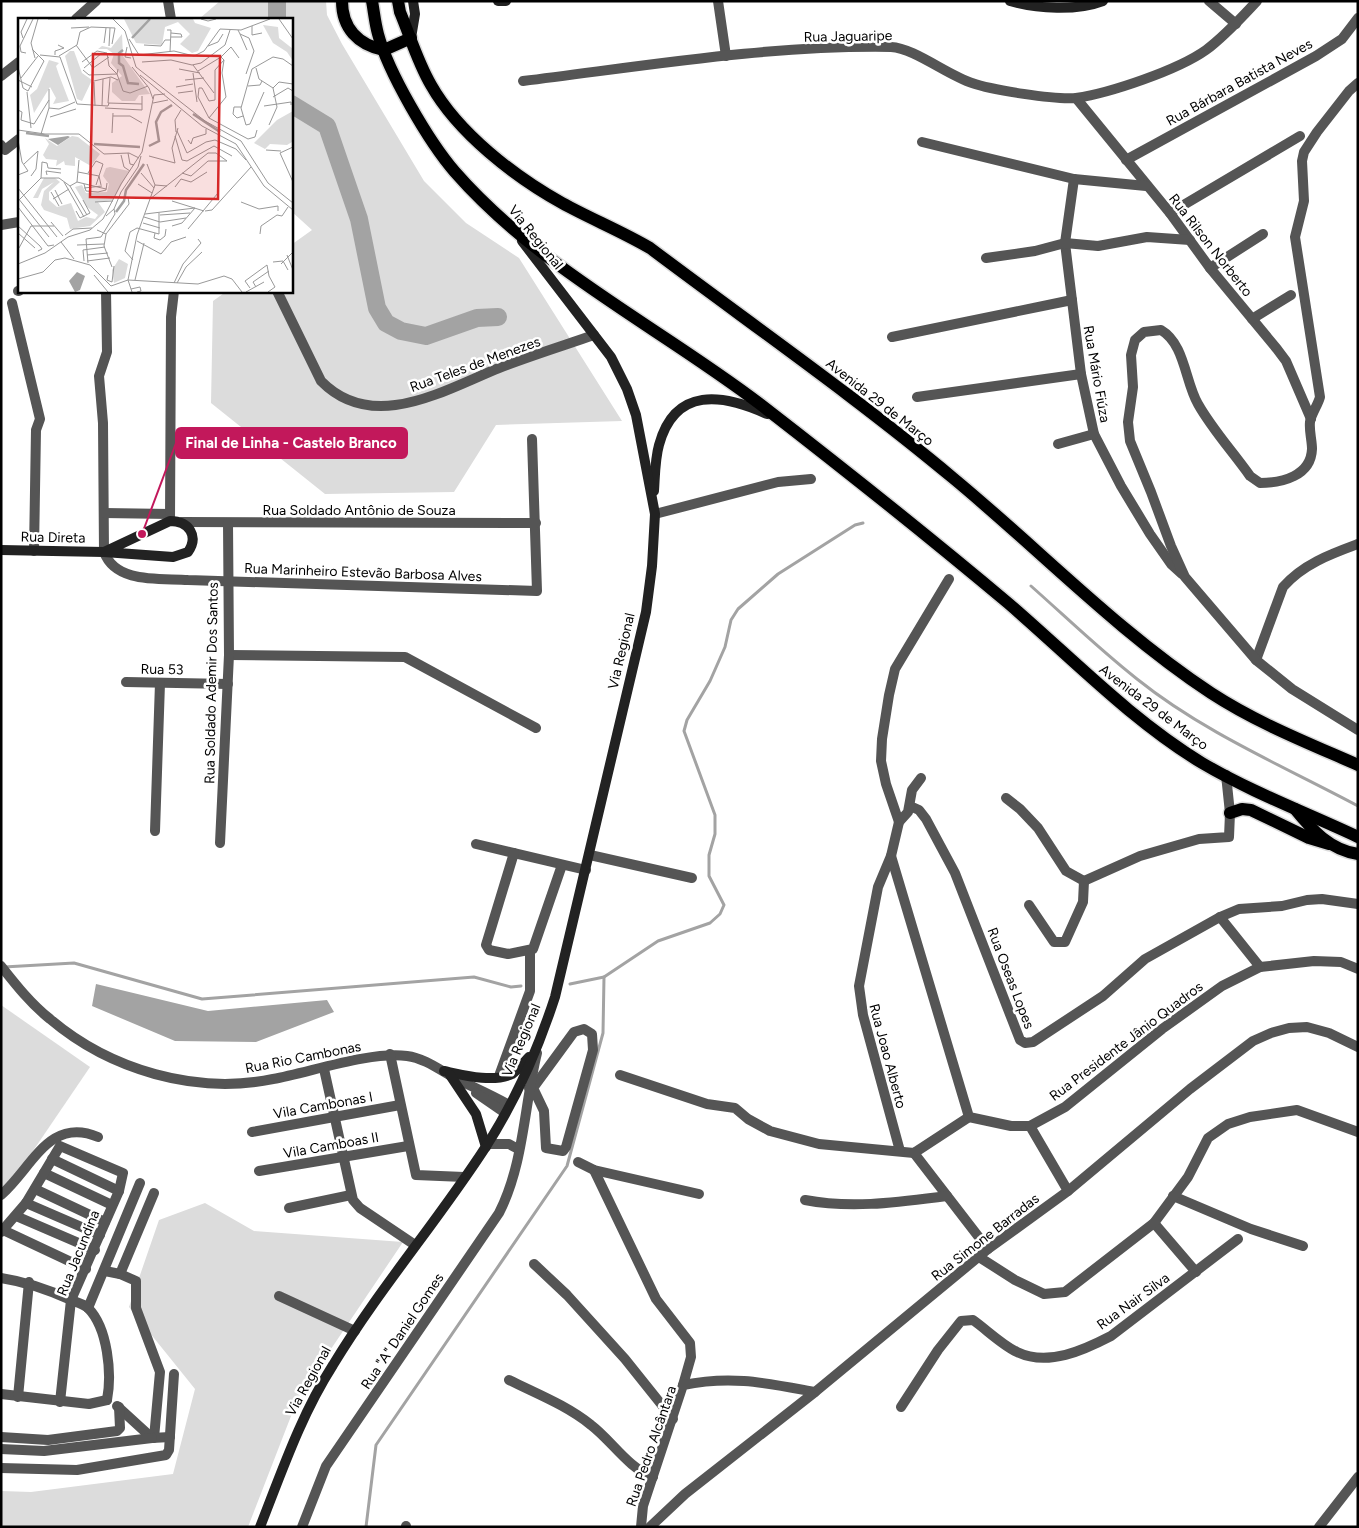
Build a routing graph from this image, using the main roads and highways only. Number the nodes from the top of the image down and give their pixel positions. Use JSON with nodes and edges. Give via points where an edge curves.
{"nodes":[{"id":1,"x":342,"y":1,"type":"edge"},
{"id":2,"x":372,"y":1,"type":"edge"},
{"id":3,"x":398,"y":1,"type":"edge"},
{"id":4,"x":413,"y":1,"type":"edge"},
{"id":5,"x":498,"y":1,"type":"edge"},
{"id":6,"x":506,"y":1,"type":"edge"},
{"id":7,"x":1010,"y":1,"type":"edge"},
{"id":8,"x":1103,"y":1,"type":"edge"},
{"id":9,"x":411,"y":38,"type":"junction"},
{"id":10,"x":384,"y":50,"type":"junction"},
{"id":11,"x":504,"y":219,"type":"junction"},
{"id":12,"x":778,"y":418,"type":"junction"},
{"id":13,"x":654,"y":509,"type":"junction"},
{"id":14,"x":1,"y":550,"type":"edge"},
{"id":15,"x":104,"y":552,"type":"junction"},
{"id":16,"x":1358,"y":765,"type":"edge"},
{"id":17,"x":1292,"y":806,"type":"junction"},
{"id":18,"x":1230,"y":813,"type":"road end"},
{"id":19,"x":1358,"y":837,"type":"edge"},
{"id":20,"x":1329,"y":844,"type":"junction"},
{"id":21,"x":1358,"y":854,"type":"edge"},
{"id":22,"x":538,"y":1045,"type":"junction"},
{"id":23,"x":487,"y":1146,"type":"junction"},
{"id":24,"x":260,"y":1527,"type":"edge"}],
"edges":[{"from":1,"to":10,"type":"main road","via":[[348,29],[359,42]]},
{"from":2,"to":10,"type":"main road","name":"Via Regional"},
{"from":3,"to":9,"type":"main road"},
{"from":4,"to":9,"type":"main road","via":[[415,14]]},
{"from":5,"to":6,"type":"main road"},
{"from":7,"to":8,"type":"main road","via":[[1051,7]]},
{"from":9,"to":10,"type":"main road"},
{"from":9,"to":16,"type":"main road","name":"Avenida 29 de Março","via":[[431,86],[463,129],[516,173],[564,204],[650,248],[823,377],[953,477],[1168,663],[1250,716]]},
{"from":10,"to":11,"type":"main road","name":"Via Regional","via":[[431,141],[456,172]]},
{"from":11,"to":12,"type":"main road","name":"Avenida 29 de Março","via":[[554,262],[730,381]]},
{"from":11,"to":13,"type":"main road","name":"Via Regional","via":[[611,357],[636,415]]},
{"from":12,"to":13,"type":"main road","name":"Via Regional","via":[[746,404],[716,398],[685,405],[670,422],[659,445]]},
{"from":12,"to":17,"type":"main road","name":"Avenida 29 de Março","via":[[1010,605],[1105,692],[1181,749],[1226,775]]},
{"from":13,"to":22,"type":"main road","name":"Via Regional","via":[[646,612],[555,997]]},
{"from":14,"to":15,"type":"main road","name":"Rua Direta"},
{"from":15,"to":15,"type":"main road","name":"Rua Direta","via":[[181,556],[188,552],[191,530],[170,518]]},
{"from":17,"to":19,"type":"main road","name":"Avenida 29 de Março"},
{"from":17,"to":20,"type":"main road"},
{"from":18,"to":20,"type":"main road","via":[[1252,810],[1309,838]]},
{"from":20,"to":21,"type":"main road"},
{"from":22,"to":23,"type":"main road","name":"Via Regional"},
{"from":22,"to":23,"type":"main road","via":[[512,1074],[487,1077],[447,1073],[476,1114]]},
{"from":23,"to":24,"type":"main road","name":"Via Regional","via":[[355,1331],[308,1408]]}]}
